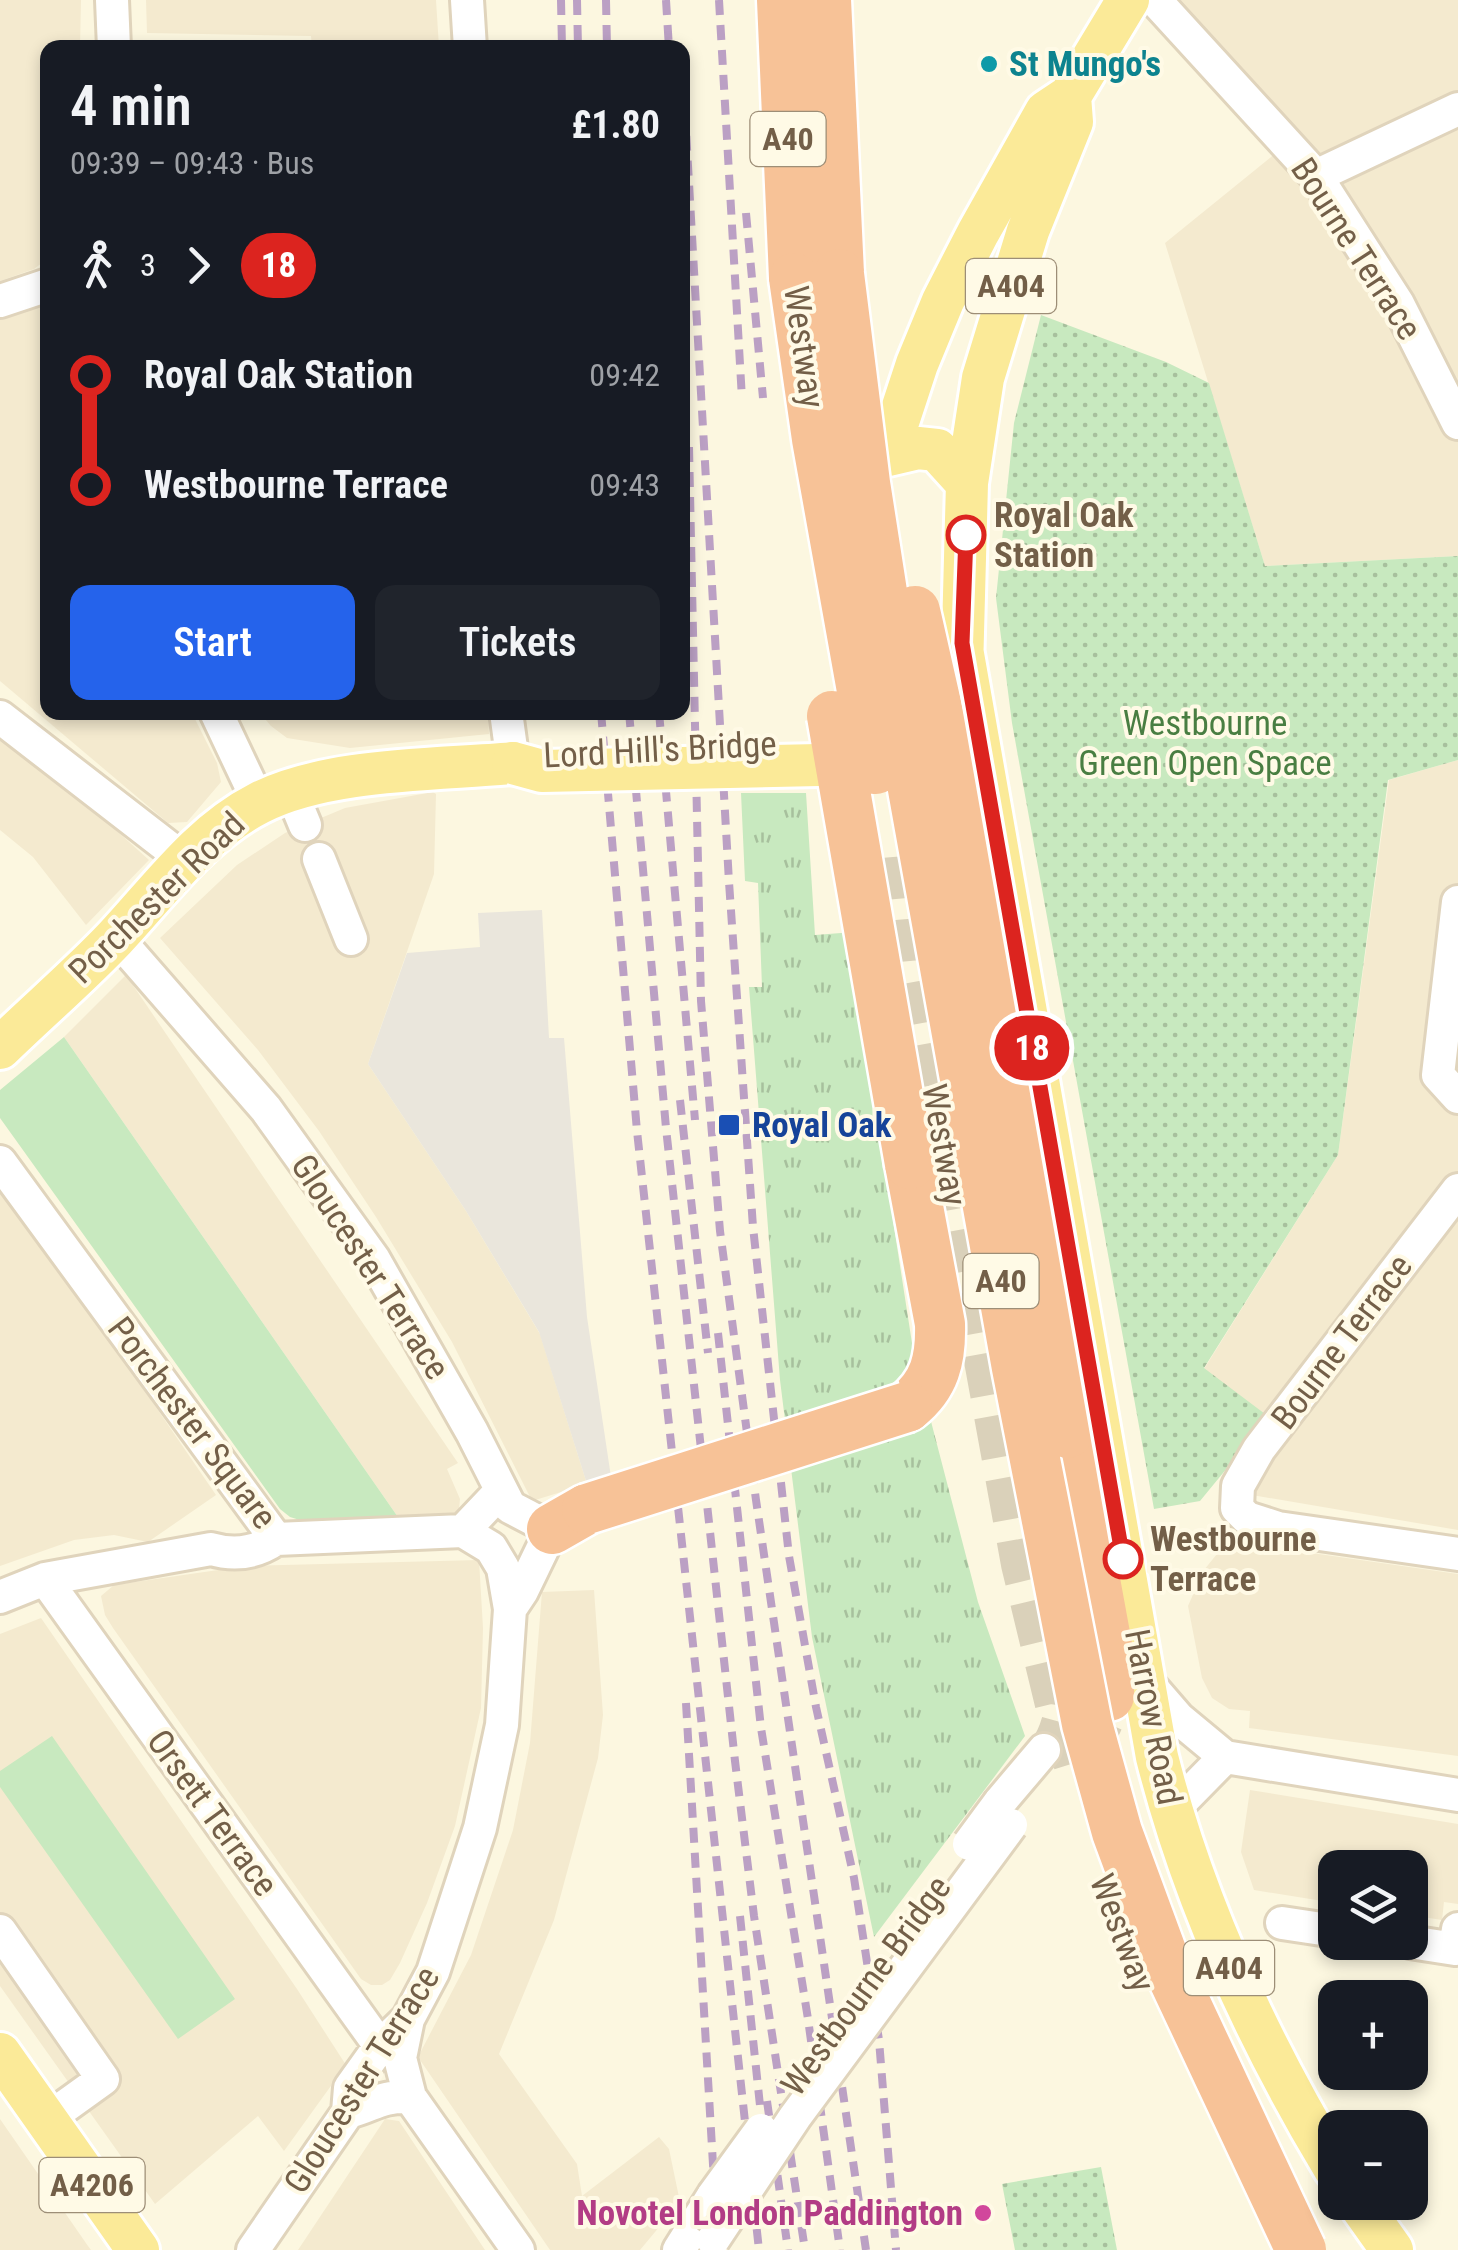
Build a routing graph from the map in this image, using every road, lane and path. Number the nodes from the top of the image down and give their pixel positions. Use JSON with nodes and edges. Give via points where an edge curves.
{"nodes":[{"id":1,"x":112,"y":0,"type":"edge"},
{"id":2,"x":466,"y":0,"type":"edge"},
{"id":3,"x":782,"y":0,"type":"edge"},
{"id":4,"x":850,"y":0,"type":"edge"},
{"id":5,"x":1128,"y":0,"type":"edge"},
{"id":6,"x":1155,"y":0,"type":"edge"},
{"id":7,"x":838,"y":17,"type":"edge"},
{"id":8,"x":114,"y":40,"type":"edge"},
{"id":9,"x":469,"y":40,"type":"edge"},
{"id":10,"x":1070,"y":96,"type":"junction"},
{"id":11,"x":1458,"y":109,"type":"edge"},
{"id":12,"x":1316,"y":176,"type":"junction"},
{"id":13,"x":816,"y":276,"type":"junction"},
{"id":14,"x":40,"y":288,"type":"edge"},
{"id":15,"x":0,"y":301,"type":"edge"},
{"id":16,"x":1458,"y":424,"type":"edge"},
{"id":17,"x":967,"y":482,"type":"junction"},
{"id":18,"x":962,"y":643,"type":"junction"},
{"id":19,"x":0,"y":716,"type":"edge"},
{"id":20,"x":955,"y":716,"type":"dead end"},
{"id":21,"x":222,"y":720,"type":"edge"},
{"id":22,"x":507,"y":720,"type":"edge"},
{"id":23,"x":818,"y":754,"type":"dead end"},
{"id":24,"x":513,"y":763,"type":"junction"},
{"id":25,"x":285,"y":807,"type":"junction"},
{"id":26,"x":319,"y":859,"type":"dead end"},
{"id":27,"x":186,"y":860,"type":"junction"},
{"id":28,"x":1458,"y":902,"type":"edge"},
{"id":29,"x":116,"y":936,"type":"junction"},
{"id":30,"x":351,"y":939,"type":"dead end"},
{"id":31,"x":0,"y":1048,"type":"edge"},
{"id":32,"x":1458,"y":1097,"type":"edge"},
{"id":33,"x":0,"y":1162,"type":"edge"},
{"id":34,"x":1458,"y":1190,"type":"edge"},
{"id":35,"x":500,"y":1492,"type":"junction"},
{"id":36,"x":252,"y":1507,"type":"junction"},
{"id":37,"x":570,"y":1519,"type":"junction"},
{"id":38,"x":463,"y":1531,"type":"junction"},
{"id":39,"x":276,"y":1538,"type":"junction"},
{"id":40,"x":211,"y":1548,"type":"junction"},
{"id":41,"x":1458,"y":1554,"type":"edge"},
{"id":42,"x":45,"y":1579,"type":"junction"},
{"id":43,"x":0,"y":1597,"type":"edge"},
{"id":44,"x":510,"y":1610,"type":"junction"},
{"id":45,"x":1127,"y":1688,"type":"junction"},
{"id":46,"x":1225,"y":1757,"type":"junction"},
{"id":47,"x":1047,"y":1763,"type":"tunnel mouth"},
{"id":48,"x":1458,"y":1795,"type":"edge"},
{"id":49,"x":1171,"y":1812,"type":"junction"},
{"id":50,"x":1282,"y":1923,"type":"dead end"},
{"id":51,"x":1318,"y":1928,"type":"edge"},
{"id":52,"x":1458,"y":1929,"type":"edge"},
{"id":53,"x":0,"y":1931,"type":"edge"},
{"id":54,"x":1428,"y":1945,"type":"edge"},
{"id":55,"x":408,"y":2019,"type":"junction"},
{"id":56,"x":380,"y":2046,"type":"junction"},
{"id":57,"x":0,"y":2054,"type":"edge"},
{"id":58,"x":410,"y":2098,"type":"junction"},
{"id":59,"x":348,"y":2112,"type":"junction"},
{"id":60,"x":46,"y":2120,"type":"junction"},
{"id":61,"x":1318,"y":2139,"type":"edge"},
{"id":62,"x":1371,"y":2220,"type":"edge"},
{"id":63,"x":692,"y":2242,"type":"edge"},
{"id":64,"x":138,"y":2250,"type":"edge"},
{"id":65,"x":254,"y":2250,"type":"edge"},
{"id":66,"x":518,"y":2250,"type":"edge"},
{"id":67,"x":1265,"y":2250,"type":"edge"},
{"id":68,"x":1301,"y":2250,"type":"edge"},
{"id":69,"x":1392,"y":2250,"type":"edge"}],
"edges":[{"from":1,"to":8,"type":"street"},
{"from":2,"to":9,"type":"street"},
{"from":3,"to":13,"type":"highway","name":"Westway","number":"A40"},
{"from":4,"to":7,"type":"street"},
{"from":5,"to":10,"type":"main road","name":"Harrow Road","number":"A404"},
{"from":6,"to":12,"type":"street","name":"Bourne Terrace"},
{"from":7,"to":13,"type":"highway","name":"Westway","number":"A40"},
{"from":10,"to":17,"type":"main road","name":"Harrow Road","number":"A404","via":[[1072,122],[1028,231],[983,378]]},
{"from":10,"to":17,"type":"main road","name":"Harrow Road","number":"A404","via":[[1046,112],[960,267],[917,364],[891,446],[938,450]]},
{"from":11,"to":12,"type":"street"},
{"from":12,"to":16,"type":"street","name":"Bourne Terrace","via":[[1398,304]]},
{"from":13,"to":37,"type":"highway","number":"A40","bridge":true,"via":[[801,456],[826,681],[941,1350],[923,1395],[907,1407]]},
{"from":13,"to":45,"type":"highway","number":"A40","bridge":true,"via":[[953,779],[1109,1656]]},
{"from":13,"to":67,"type":"highway","name":"Westway","number":"A40","bridge":true,"via":[[850,632],[1056,1732],[1131,1967]]},
{"from":13,"to":68,"type":"highway","name":"Westway","number":"A40","bridge":true,"via":[[864,483],[1017,1368],[1087,1724],[1116,1832],[1162,1954]]},
{"from":14,"to":15,"type":"street"},
{"from":17,"to":18,"type":"main road","name":"Harrow Road","number":"A404"},
{"from":18,"to":20,"type":"main road","name":"Harrow Road"},
{"from":18,"to":45,"type":"main road","name":"Harrow Road","number":"A404"},
{"from":19,"to":27,"type":"street"},
{"from":21,"to":25,"type":"street"},
{"from":22,"to":24,"type":"street"},
{"from":23,"to":24,"type":"main road","name":"Lord Hill's Bridge","via":[[540,752]]},
{"from":24,"to":25,"type":"main road","name":"Porchester Road","via":[[396,772]]},
{"from":25,"to":27,"type":"main road","name":"Porchester Road","via":[[222,828]]},
{"from":26,"to":30,"type":"street"},
{"from":27,"to":29,"type":"main road","name":"Porchester Road"},
{"from":28,"to":32,"type":"street","via":[[1438,1075]]},
{"from":29,"to":31,"type":"main road","name":"Porchester Road"},
{"from":29,"to":35,"type":"street","name":"Gloucester Terrace","via":[[266,1110],[373,1258]]},
{"from":33,"to":36,"type":"street","name":"Porchester Square"},
{"from":34,"to":41,"type":"street","name":"Bourne Terrace","via":[[1260,1450],[1236,1499],[1248,1518],[1278,1528]]},
{"from":35,"to":37,"type":"street","name":"Gloucester Terrace","via":[[510,1508]]},
{"from":35,"to":38,"type":"street"},
{"from":36,"to":39,"type":"street","name":"Porchester Square"},
{"from":36,"to":40,"type":"street"},
{"from":37,"to":44,"type":"street","name":"Gloucester Terrace"},
{"from":38,"to":39,"type":"street","name":"Porchester Square"},
{"from":38,"to":44,"type":"street","name":"Gloucester Terrace","via":[[499,1558]]},
{"from":39,"to":40,"type":"street","via":[[260,1550],[227,1554]]},
{"from":40,"to":42,"type":"street"},
{"from":42,"to":43,"type":"street"},
{"from":42,"to":56,"type":"street","name":"Orsett Terrace"},
{"from":44,"to":55,"type":"street","name":"Gloucester Terrace","via":[[502,1725],[480,1828],[433,1972]]},
{"from":45,"to":46,"type":"street"},
{"from":45,"to":49,"type":"main road","name":"Harrow Road","number":"A404","via":[[1157,1757]]},
{"from":46,"to":48,"type":"street"},
{"from":46,"to":49,"type":"street"},
{"from":47,"to":63,"type":"street","name":"Westbourne Bridge","bridge":true,"via":[[713,2196]]},
{"from":49,"to":61,"type":"main road","name":"Harrow Road","number":"A404","via":[[1244,2006]]},
{"from":50,"to":51,"type":"street"},
{"from":52,"to":54,"type":"street","via":[[1456,1949]]},
{"from":53,"to":60,"type":"street","via":[[103,2079]]},
{"from":55,"to":56,"type":"street","name":"Gloucester Terrace"},
{"from":55,"to":58,"type":"street","via":[[400,2058]]},
{"from":56,"to":59,"type":"street","name":"Gloucester Terrace","via":[[350,2088]]},
{"from":57,"to":60,"type":"main road","number":"A4206"},
{"from":58,"to":59,"type":"street","via":[[378,2098]]},
{"from":58,"to":66,"type":"street"},
{"from":59,"to":65,"type":"street","name":"Gloucester Terrace"},
{"from":60,"to":64,"type":"main road","number":"A4206"},
{"from":62,"to":69,"type":"main road"}]}
